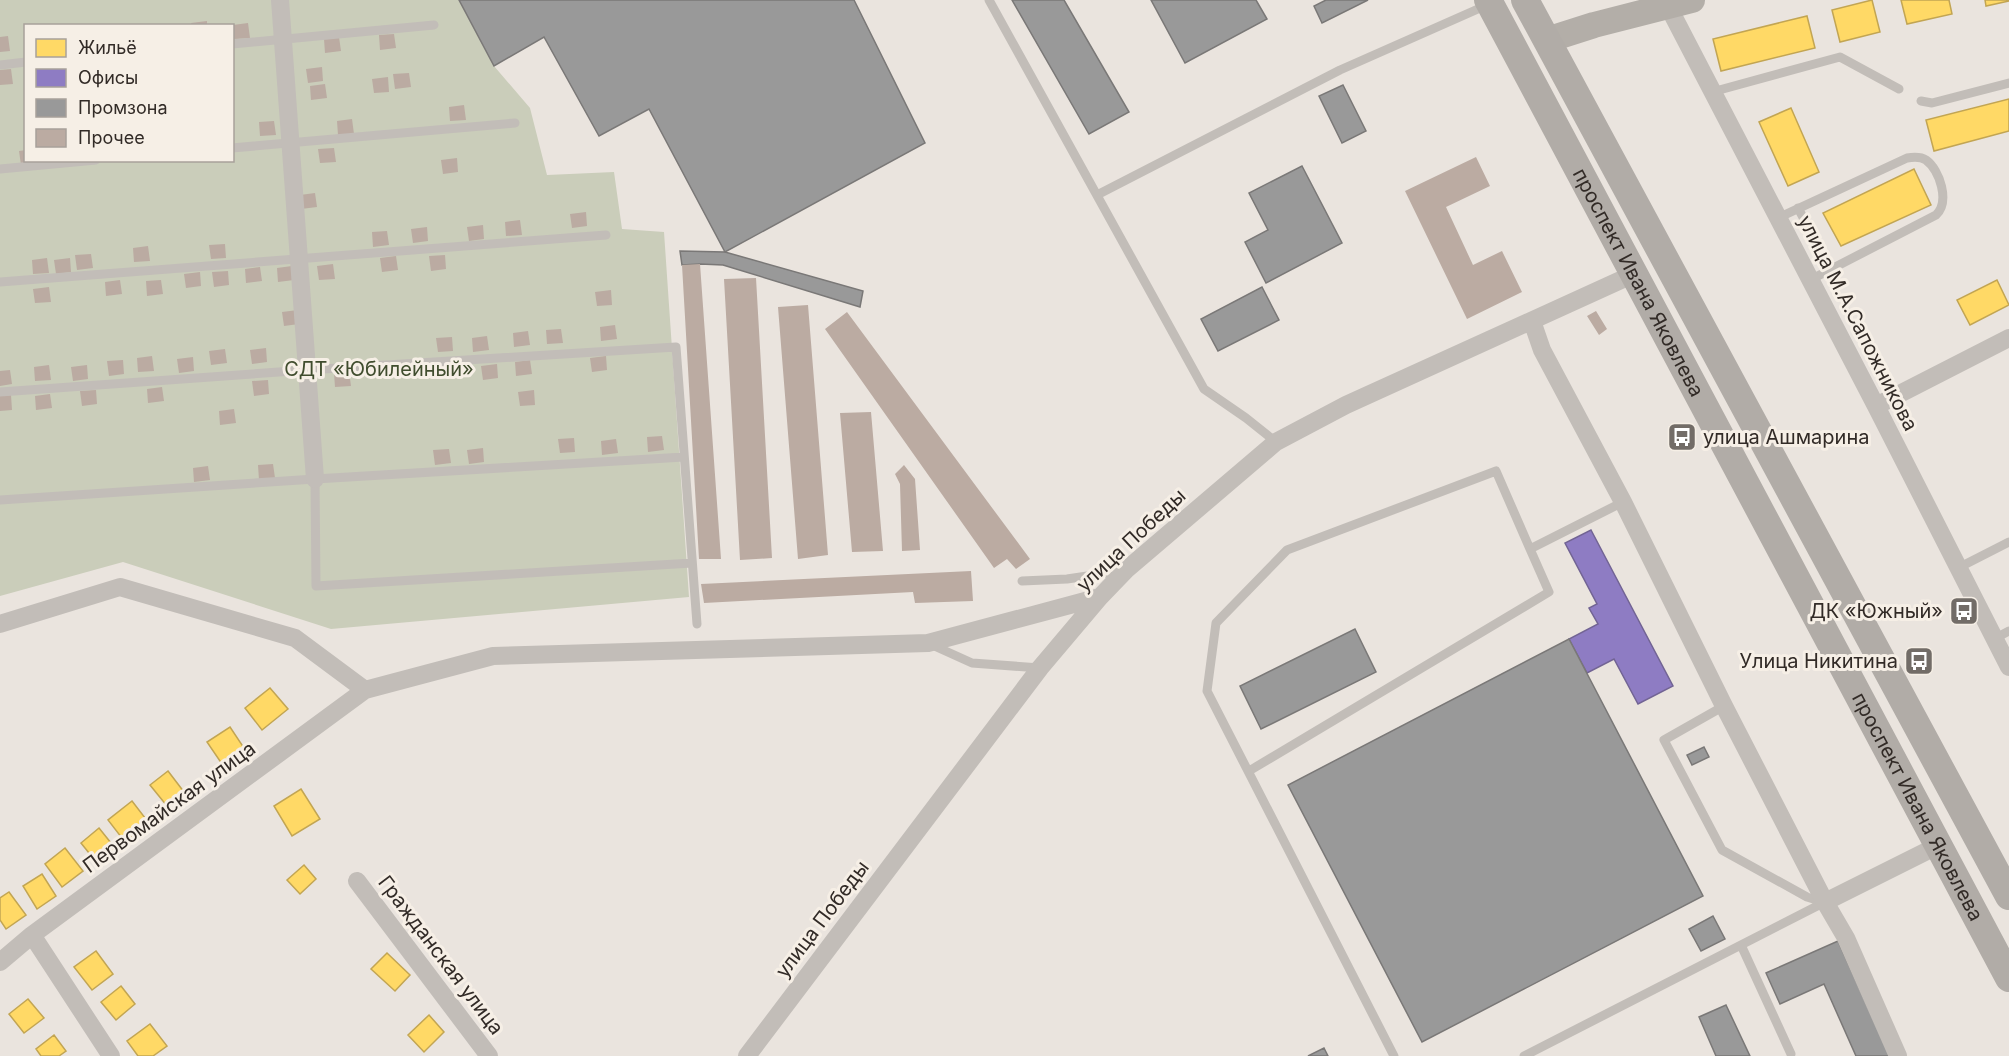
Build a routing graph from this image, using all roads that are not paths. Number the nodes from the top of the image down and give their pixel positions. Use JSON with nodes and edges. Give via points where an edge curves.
{"nodes":[{"id":1,"x":280,"y":0,"type":"edge"},
{"id":2,"x":989,"y":0,"type":"edge"},
{"id":3,"x":1525,"y":0,"type":"edge"},
{"id":4,"x":1489,"y":2,"type":"edge"},
{"id":5,"x":1675,"y":2,"type":"edge"},
{"id":6,"x":434,"y":25,"type":"dead end"},
{"id":7,"x":282,"y":39,"type":"junction"},
{"id":8,"x":1547,"y":40,"type":"junction"},
{"id":9,"x":234,"y":44,"type":"edge"},
{"id":10,"x":1516,"y":53,"type":"junction"},
{"id":11,"x":24,"y":62,"type":"edge"},
{"id":12,"x":0,"y":65,"type":"edge"},
{"id":13,"x":2009,"y":84,"type":"edge"},
{"id":14,"x":1899,"y":89,"type":"dead end"},
{"id":15,"x":1712,"y":92,"type":"junction"},
{"id":16,"x":1921,"y":101,"type":"dead end"},
{"id":17,"x":515,"y":123,"type":"dead end"},
{"id":18,"x":290,"y":144,"type":"junction"},
{"id":19,"x":234,"y":148,"type":"edge"},
{"id":20,"x":75,"y":162,"type":"edge"},
{"id":21,"x":0,"y":169,"type":"edge"},
{"id":22,"x":1097,"y":195,"type":"junction"},
{"id":23,"x":1798,"y":208,"type":"junction"},
{"id":24,"x":1778,"y":218,"type":"junction"},
{"id":25,"x":606,"y":235,"type":"dead end"},
{"id":26,"x":299,"y":258,"type":"junction"},
{"id":27,"x":1831,"y":270,"type":"junction"},
{"id":28,"x":1634,"y":274,"type":"junction"},
{"id":29,"x":1810,"y":280,"type":"junction"},
{"id":30,"x":0,"y":282,"type":"edge"},
{"id":31,"x":1532,"y":321,"type":"junction"},
{"id":32,"x":2009,"y":338,"type":"edge"},
{"id":33,"x":307,"y":370,"type":"junction"},
{"id":34,"x":0,"y":392,"type":"edge"},
{"id":35,"x":1876,"y":406,"type":"junction"},
{"id":36,"x":1276,"y":442,"type":"junction"},
{"id":37,"x":684,"y":457,"type":"junction"},
{"id":38,"x":315,"y":479,"type":"junction"},
{"id":39,"x":0,"y":500,"type":"edge"},
{"id":40,"x":1623,"y":502,"type":"junction"},
{"id":41,"x":2009,"y":542,"type":"edge"},
{"id":42,"x":1530,"y":549,"type":"junction"},
{"id":43,"x":692,"y":563,"type":"junction"},
{"id":44,"x":1958,"y":568,"type":"junction"},
{"id":45,"x":1126,"y":570,"type":"junction"},
{"id":46,"x":1022,"y":581,"type":"dead end"},
{"id":47,"x":1100,"y":597,"type":"junction"},
{"id":48,"x":0,"y":624,"type":"edge"},
{"id":49,"x":697,"y":624,"type":"dead end"},
{"id":50,"x":2002,"y":635,"type":"edge"},
{"id":51,"x":928,"y":643,"type":"junction"},
{"id":52,"x":2009,"y":667,"type":"edge"},
{"id":53,"x":1040,"y":668,"type":"junction"},
{"id":54,"x":365,"y":690,"type":"junction"},
{"id":55,"x":1724,"y":706,"type":"junction"},
{"id":56,"x":1249,"y":771,"type":"junction"},
{"id":57,"x":1972,"y":828,"type":"junction"},
{"id":58,"x":1939,"y":846,"type":"junction"},
{"id":59,"x":357,"y":881,"type":"dead end"},
{"id":60,"x":2009,"y":896,"type":"edge"},
{"id":61,"x":1825,"y":903,"type":"junction"},
{"id":62,"x":32,"y":935,"type":"junction"},
{"id":63,"x":1741,"y":945,"type":"junction"},
{"id":64,"x":0,"y":962,"type":"edge"},
{"id":65,"x":2009,"y":978,"type":"edge"},
{"id":66,"x":1791,"y":1054,"type":"dead end"},
{"id":67,"x":111,"y":1056,"type":"edge"},
{"id":68,"x":489,"y":1056,"type":"edge"},
{"id":69,"x":747,"y":1056,"type":"edge"},
{"id":70,"x":1395,"y":1056,"type":"edge"},
{"id":71,"x":1524,"y":1056,"type":"edge"},
{"id":72,"x":1898,"y":1056,"type":"edge"}],
"edges":[{"from":1,"to":7,"type":"street"},
{"from":2,"to":22,"type":"lane"},
{"from":3,"to":8,"type":"main road","name":"проспект Ивана Яковлева"},
{"from":4,"to":10,"type":"main road","name":"проспект Ивана Яковлева"},
{"from":4,"to":22,"type":"lane","via":[[1468,15],[1340,70]]},
{"from":5,"to":8,"type":"main road"},
{"from":5,"to":15,"type":"street","name":"улица М.А.Сапожникова"},
{"from":6,"to":7,"type":"lane"},
{"from":7,"to":9,"type":"lane"},
{"from":7,"to":18,"type":"street"},
{"from":8,"to":10,"type":"main road"},
{"from":8,"to":57,"type":"main road","name":"проспект Ивана Яковлева"},
{"from":10,"to":28,"type":"main road","name":"проспект Ивана Яковлева"},
{"from":11,"to":12,"type":"lane"},
{"from":13,"to":16,"type":"lane","via":[[1932,103]]},
{"from":14,"to":15,"type":"lane","via":[[1840,57]]},
{"from":15,"to":24,"type":"street","name":"улица М.А.Сапожникова"},
{"from":17,"to":18,"type":"lane"},
{"from":18,"to":19,"type":"lane"},
{"from":18,"to":26,"type":"street"},
{"from":20,"to":21,"type":"lane"},
{"from":22,"to":36,"type":"lane","via":[[1204,389]]},
{"from":23,"to":24,"type":"lane"},
{"from":23,"to":27,"type":"lane"},
{"from":23,"to":27,"type":"lane","via":[[1907,158],[1920,158],[1930,165],[1944,195],[1939,212]]},
{"from":24,"to":29,"type":"street","name":"улица М.А.Сапожникова"},
{"from":25,"to":26,"type":"lane"},
{"from":26,"to":30,"type":"lane"},
{"from":26,"to":33,"type":"street"},
{"from":27,"to":29,"type":"lane"},
{"from":28,"to":31,"type":"street","name":"улица Победы"},
{"from":28,"to":58,"type":"main road","name":"проспект Ивана Яковлева"},
{"from":29,"to":35,"type":"street","name":"улица М.А.Сапожникова"},
{"from":31,"to":36,"type":"street","name":"улица Победы","via":[[1346,405]]},
{"from":31,"to":40,"type":"street","via":[[1542,350]]},
{"from":32,"to":35,"type":"street"},
{"from":33,"to":34,"type":"lane"},
{"from":33,"to":37,"type":"lane","via":[[676,347]]},
{"from":33,"to":38,"type":"street"},
{"from":35,"to":44,"type":"street","name":"улица М.А.Сапожникова"},
{"from":36,"to":45,"type":"street","name":"улица Победы"},
{"from":37,"to":38,"type":"lane"},
{"from":37,"to":43,"type":"lane"},
{"from":38,"to":39,"type":"lane"},
{"from":38,"to":43,"type":"lane","via":[[316,586]]},
{"from":40,"to":42,"type":"lane"},
{"from":40,"to":55,"type":"street"},
{"from":41,"to":44,"type":"lane"},
{"from":42,"to":56,"type":"lane","via":[[1549,592]]},
{"from":42,"to":56,"type":"lane","via":[[1496,471],[1287,550],[1215,623],[1207,691]]},
{"from":43,"to":49,"type":"lane"},
{"from":44,"to":50,"type":"street","name":"улица М.А.Сапожникова"},
{"from":45,"to":46,"type":"lane"},
{"from":45,"to":47,"type":"street","name":"улица Победы"},
{"from":47,"to":51,"type":"street"},
{"from":47,"to":53,"type":"street","name":"улица Победы"},
{"from":48,"to":54,"type":"street","via":[[120,587],[295,638]]},
{"from":50,"to":52,"type":"street","name":"улица М.А.Сапожникова"},
{"from":51,"to":53,"type":"lane","via":[[972,663]]},
{"from":51,"to":54,"type":"street","via":[[493,656]]},
{"from":53,"to":69,"type":"street","name":"улица Победы"},
{"from":54,"to":62,"type":"street","name":"Первомайская улица"},
{"from":55,"to":61,"type":"street"},
{"from":55,"to":61,"type":"lane","via":[[1664,740],[1722,850]]},
{"from":56,"to":70,"type":"lane"},
{"from":57,"to":58,"type":"main road"},
{"from":57,"to":60,"type":"main road","name":"проспект Ивана Яковлева"},
{"from":58,"to":61,"type":"street"},
{"from":58,"to":65,"type":"main road","name":"проспект Ивана Яковлева"},
{"from":59,"to":68,"type":"street","name":"Гражданская улица"},
{"from":61,"to":63,"type":"lane"},
{"from":61,"to":72,"type":"street","via":[[1846,938]]},
{"from":62,"to":64,"type":"street","name":"Первомайская улица"},
{"from":62,"to":67,"type":"street"},
{"from":63,"to":66,"type":"lane"},
{"from":63,"to":71,"type":"lane"}]}
